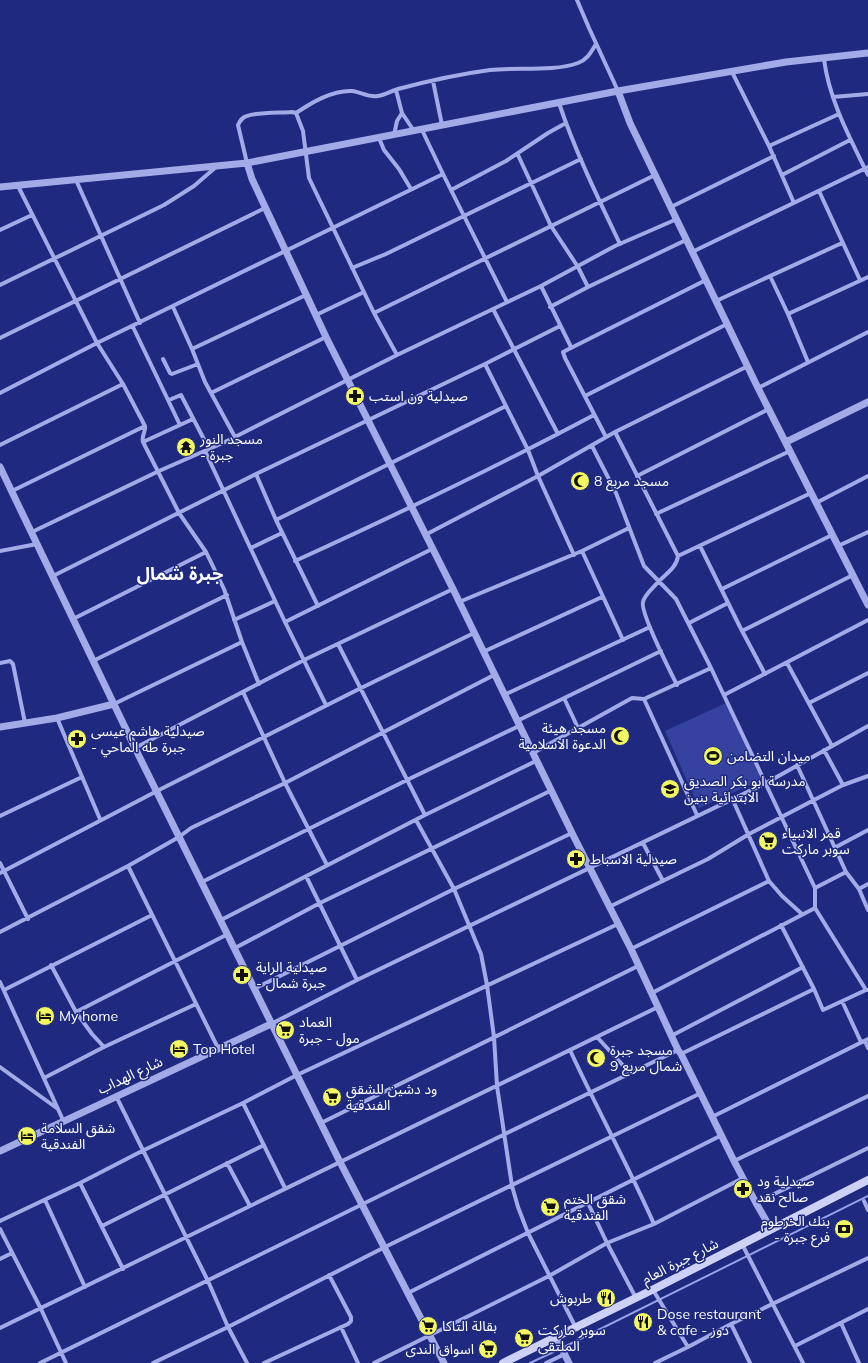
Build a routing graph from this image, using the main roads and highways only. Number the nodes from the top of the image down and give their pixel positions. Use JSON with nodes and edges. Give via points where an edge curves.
{"nodes":[{"id":1,"x":868,"y":1180,"type":"edge"},
{"id":2,"x":503,"y":1363,"type":"edge"}],
"edges":[{"from":1,"to":2,"type":"main road","name":"شارع جبرة العام"}]}
